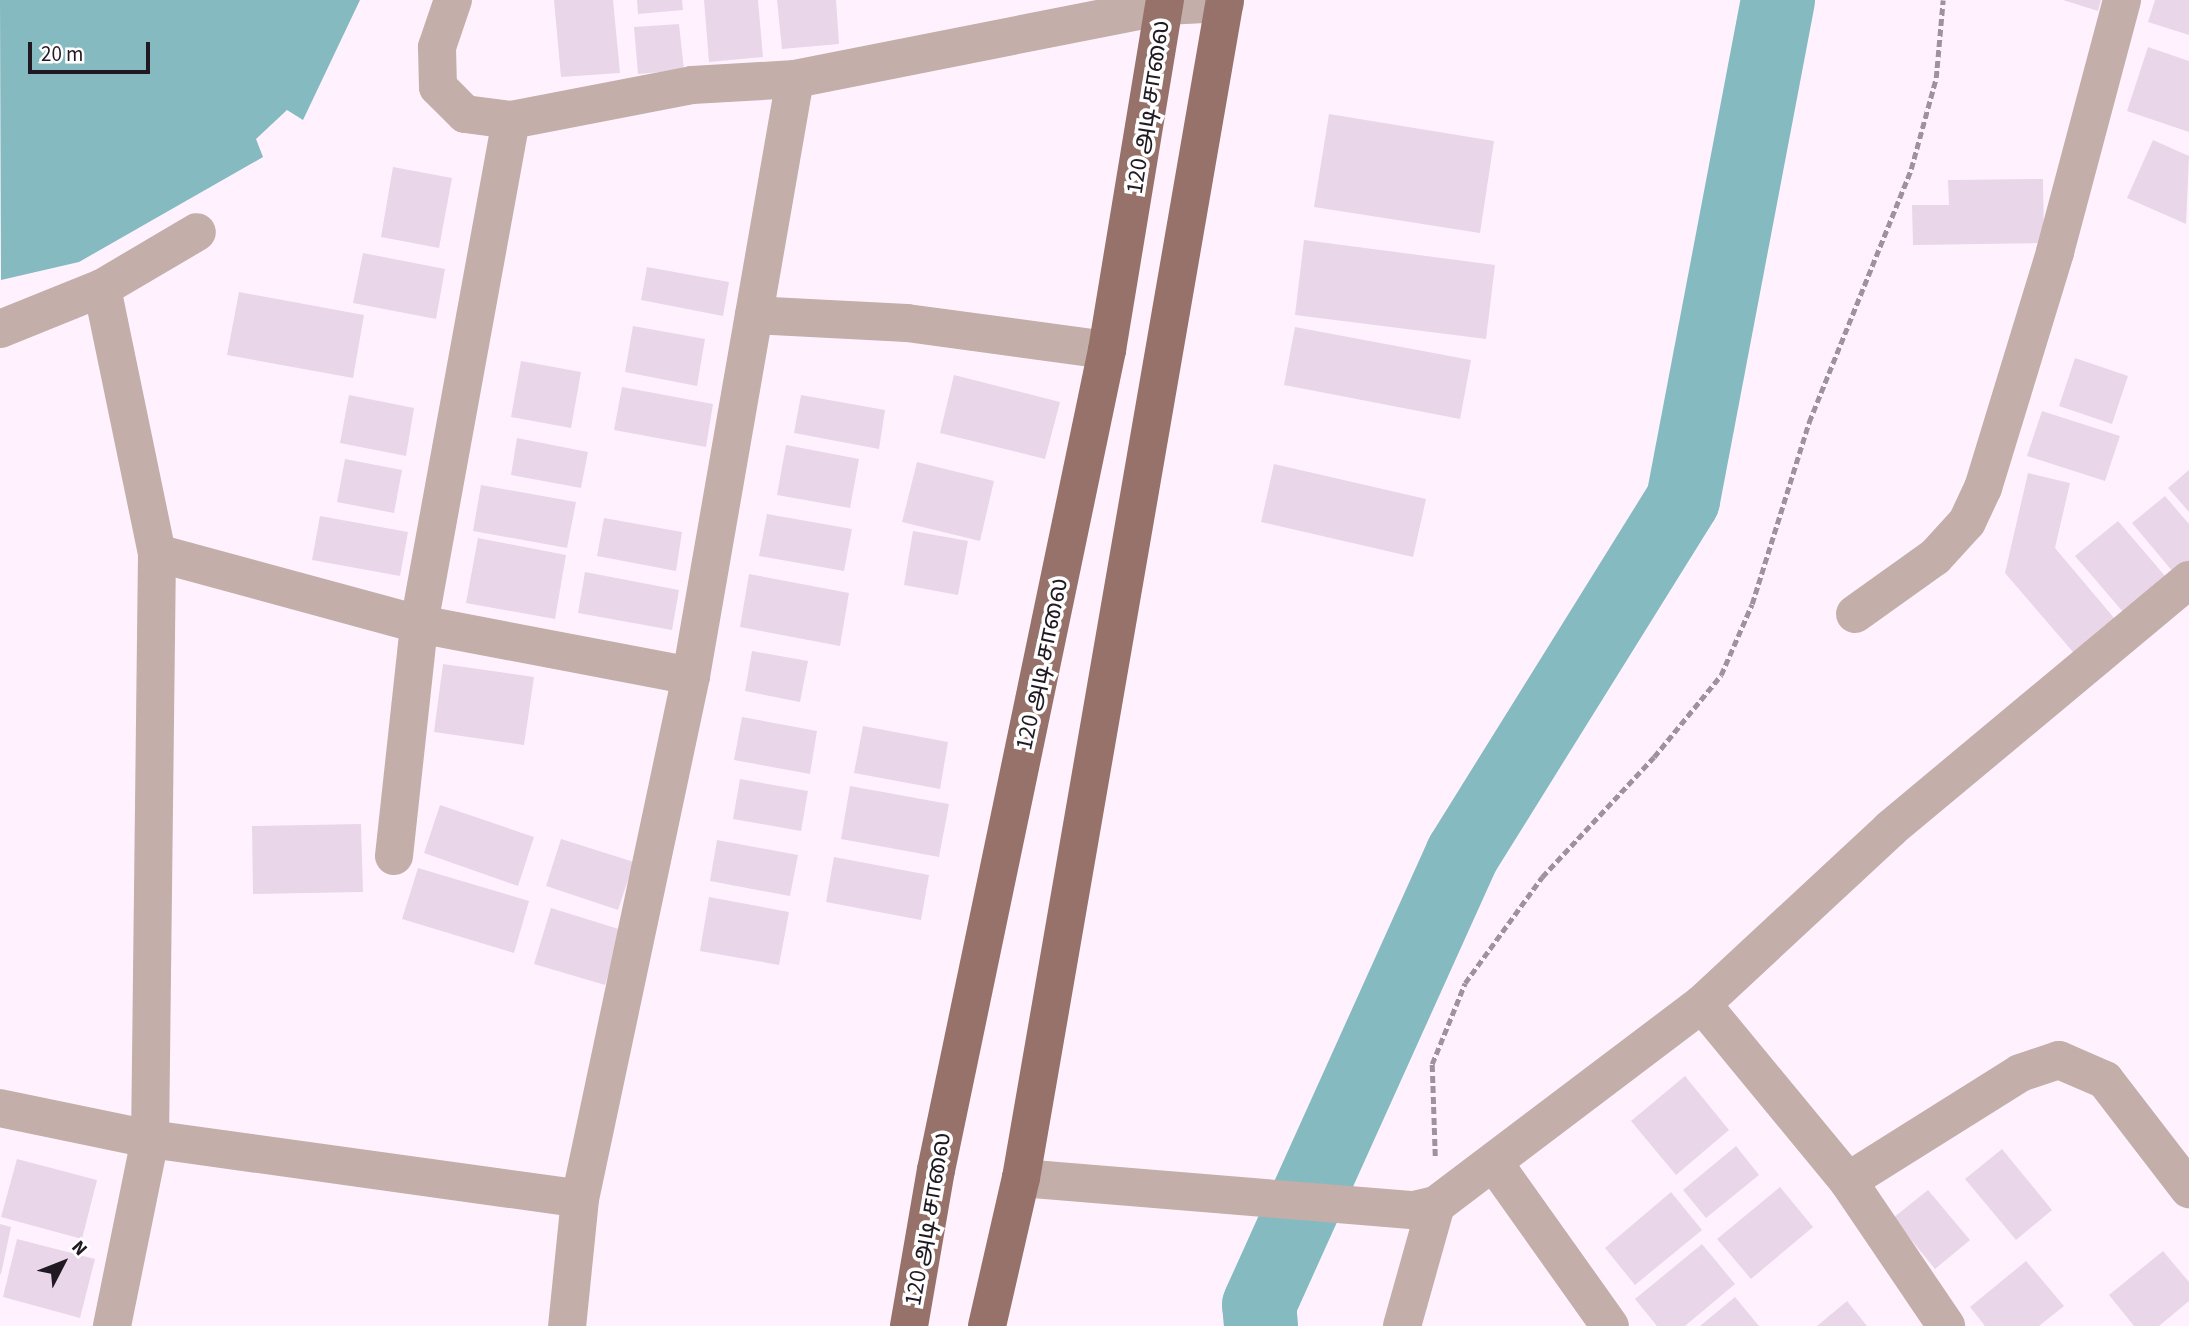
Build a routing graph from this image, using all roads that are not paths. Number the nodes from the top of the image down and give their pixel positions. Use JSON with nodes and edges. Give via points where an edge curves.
{"nodes":[{"id":1,"x":453,"y":0,"type":"edge"},
{"id":2,"x":2122,"y":0,"type":"edge"},
{"id":3,"x":1225,"y":2,"type":"edge"},
{"id":4,"x":1165,"y":3,"type":"edge"},
{"id":5,"x":795,"y":79,"type":"junction"},
{"id":6,"x":511,"y":120,"type":"junction"},
{"id":7,"x":197,"y":232,"type":"dead end"},
{"id":8,"x":102,"y":288,"type":"junction"},
{"id":9,"x":754,"y":315,"type":"junction"},
{"id":10,"x":0,"y":329,"type":"edge"},
{"id":11,"x":1107,"y":350,"type":"junction"},
{"id":12,"x":157,"y":553,"type":"junction"},
{"id":13,"x":2189,"y":580,"type":"edge"},
{"id":14,"x":1855,"y":614,"type":"dead end"},
{"id":15,"x":419,"y":624,"type":"junction"},
{"id":16,"x":691,"y":676,"type":"junction"},
{"id":17,"x":394,"y":856,"type":"dead end"},
{"id":18,"x":1702,"y":1004,"type":"junction"},
{"id":19,"x":0,"y":1108,"type":"edge"},
{"id":20,"x":149,"y":1139,"type":"junction"},
{"id":21,"x":1494,"y":1163,"type":"junction"},
{"id":22,"x":1021,"y":1178,"type":"junction"},
{"id":23,"x":1848,"y":1181,"type":"junction"},
{"id":24,"x":2189,"y":1189,"type":"edge"},
{"id":25,"x":580,"y":1199,"type":"junction"},
{"id":26,"x":1425,"y":1208,"type":"junction"},
{"id":27,"x":113,"y":1326,"type":"edge"},
{"id":28,"x":567,"y":1326,"type":"edge"},
{"id":29,"x":909,"y":1326,"type":"edge"},
{"id":30,"x":987,"y":1326,"type":"edge"},
{"id":31,"x":1402,"y":1326,"type":"edge"},
{"id":32,"x":1610,"y":1326,"type":"edge"},
{"id":33,"x":1946,"y":1326,"type":"edge"}],
"edges":[{"from":1,"to":6,"type":"street","via":[[438,47],[438,87],[465,114]]},
{"from":2,"to":14,"type":"street","via":[[2055,252],[1983,488],[1967,522],[1935,557]]},
{"from":3,"to":4,"type":"street"},
{"from":3,"to":22,"type":"main road"},
{"from":4,"to":5,"type":"street"},
{"from":4,"to":11,"type":"main road","name":"120 அடி சாலை"},
{"from":5,"to":6,"type":"street","via":[[692,85]]},
{"from":5,"to":9,"type":"street"},
{"from":6,"to":15,"type":"street"},
{"from":7,"to":8,"type":"street"},
{"from":8,"to":10,"type":"street"},
{"from":8,"to":12,"type":"street"},
{"from":9,"to":11,"type":"street","via":[[907,323]]},
{"from":9,"to":16,"type":"street"},
{"from":11,"to":29,"type":"main road","name":"120 அடி சாலை","via":[[936,1170]]},
{"from":12,"to":15,"type":"street"},
{"from":12,"to":20,"type":"street"},
{"from":13,"to":18,"type":"street","via":[[1889,829]]},
{"from":15,"to":16,"type":"street"},
{"from":15,"to":17,"type":"street"},
{"from":16,"to":25,"type":"street"},
{"from":18,"to":21,"type":"street"},
{"from":18,"to":23,"type":"street"},
{"from":19,"to":20,"type":"street"},
{"from":20,"to":25,"type":"street"},
{"from":20,"to":27,"type":"street"},
{"from":21,"to":26,"type":"street"},
{"from":21,"to":32,"type":"street"},
{"from":22,"to":26,"type":"street"},
{"from":22,"to":30,"type":"main road"},
{"from":23,"to":24,"type":"street","via":[[2020,1073],[2059,1060],[2105,1080]]},
{"from":23,"to":33,"type":"street"},
{"from":25,"to":28,"type":"street"},
{"from":26,"to":31,"type":"street"}]}
